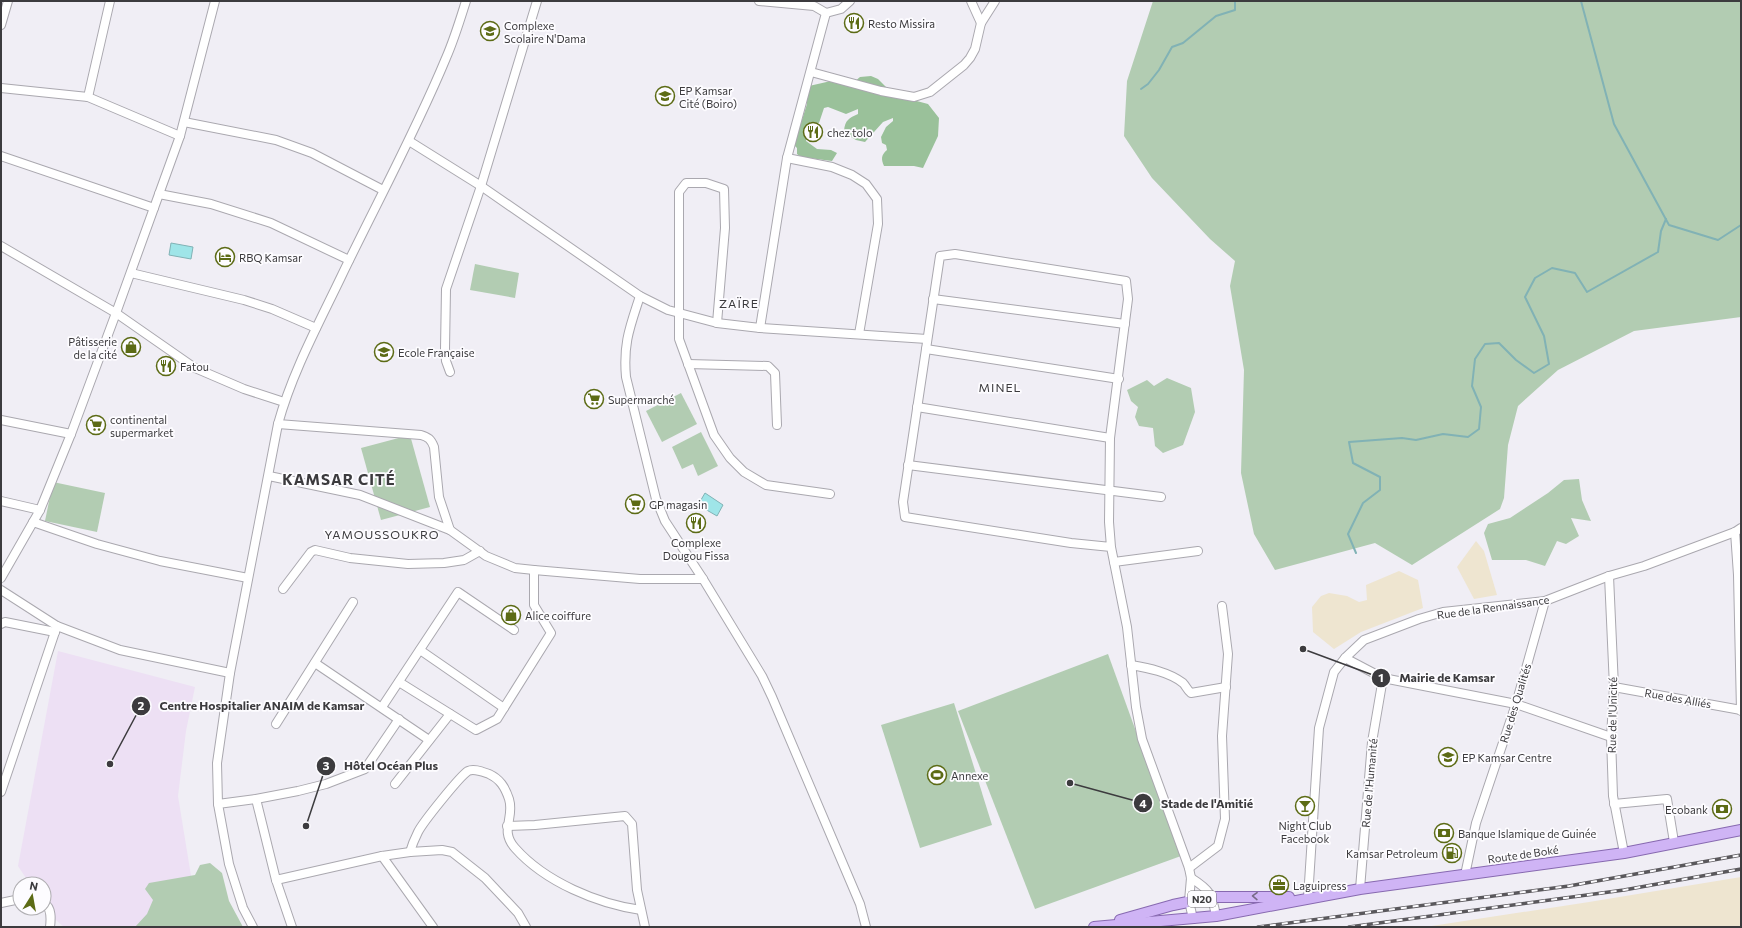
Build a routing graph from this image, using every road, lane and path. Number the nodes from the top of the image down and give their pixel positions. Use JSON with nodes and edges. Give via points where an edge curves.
{"nodes":[{"id":1,"x":8,"y":1,"type":"edge"},
{"id":2,"x":110,"y":1,"type":"edge"},
{"id":3,"x":215,"y":1,"type":"edge"},
{"id":4,"x":466,"y":1,"type":"edge"},
{"id":5,"x":537,"y":1,"type":"edge"},
{"id":6,"x":759,"y":1,"type":"edge"},
{"id":7,"x":850,"y":1,"type":"edge"},
{"id":8,"x":971,"y":1,"type":"edge"},
{"id":9,"x":995,"y":1,"type":"edge"},
{"id":10,"x":826,"y":12,"type":"junction"},
{"id":11,"x":981,"y":23,"type":"junction"},
{"id":12,"x":1,"y":25,"type":"edge"},
{"id":13,"x":811,"y":72,"type":"junction"},
{"id":14,"x":1,"y":88,"type":"edge"},
{"id":15,"x":88,"y":98,"type":"junction"},
{"id":16,"x":184,"y":122,"type":"junction"},
{"id":17,"x":180,"y":136,"type":"junction"},
{"id":18,"x":409,"y":141,"type":"junction"},
{"id":19,"x":1,"y":156,"type":"edge"},
{"id":20,"x":787,"y":158,"type":"junction"},
{"id":21,"x":481,"y":186,"type":"junction"},
{"id":22,"x":383,"y":190,"type":"junction"},
{"id":23,"x":159,"y":194,"type":"junction"},
{"id":24,"x":154,"y":208,"type":"junction"},
{"id":25,"x":1,"y":246,"type":"edge"},
{"id":26,"x":349,"y":260,"type":"junction"},
{"id":27,"x":131,"y":273,"type":"junction"},
{"id":28,"x":640,"y":296,"type":"junction"},
{"id":29,"x":933,"y":299,"type":"junction"},
{"id":30,"x":116,"y":313,"type":"junction"},
{"id":31,"x":678,"y":314,"type":"junction"},
{"id":32,"x":717,"y":323,"type":"junction"},
{"id":33,"x":1125,"y":324,"type":"junction"},
{"id":34,"x":316,"y":328,"type":"junction"},
{"id":35,"x":760,"y":328,"type":"junction"},
{"id":36,"x":859,"y":334,"type":"junction"},
{"id":37,"x":927,"y":339,"type":"junction"},
{"id":38,"x":926,"y":349,"type":"junction"},
{"id":39,"x":688,"y":364,"type":"junction"},
{"id":40,"x":450,"y":372,"type":"dead end"},
{"id":41,"x":1119,"y":379,"type":"junction"},
{"id":42,"x":284,"y":402,"type":"junction"},
{"id":43,"x":917,"y":407,"type":"junction"},
{"id":44,"x":1,"y":420,"type":"edge"},
{"id":45,"x":278,"y":424,"type":"junction"},
{"id":46,"x":777,"y":425,"type":"dead end"},
{"id":47,"x":71,"y":434,"type":"junction"},
{"id":48,"x":1110,"y":438,"type":"junction"},
{"id":49,"x":908,"y":465,"type":"junction"},
{"id":50,"x":269,"y":476,"type":"junction"},
{"id":51,"x":1110,"y":491,"type":"junction"},
{"id":52,"x":830,"y":494,"type":"dead end"},
{"id":53,"x":1161,"y":497,"type":"dead end"},
{"id":54,"x":1,"y":501,"type":"edge"},
{"id":55,"x":40,"y":510,"type":"junction"},
{"id":56,"x":33,"y":522,"type":"junction"},
{"id":57,"x":450,"y":530,"type":"junction"},
{"id":58,"x":1738,"y":530,"type":"edge"},
{"id":59,"x":1111,"y":547,"type":"junction"},
{"id":60,"x":1198,"y":551,"type":"dead end"},
{"id":61,"x":480,"y":552,"type":"junction"},
{"id":62,"x":1114,"y":562,"type":"junction"},
{"id":63,"x":534,"y":570,"type":"junction"},
{"id":64,"x":1609,"y":576,"type":"junction"},
{"id":65,"x":1,"y":578,"type":"edge"},
{"id":66,"x":248,"y":578,"type":"junction"},
{"id":67,"x":703,"y":579,"type":"junction"},
{"id":68,"x":283,"y":589,"type":"dead end"},
{"id":69,"x":1,"y":590,"type":"edge"},
{"id":70,"x":1545,"y":601,"type":"junction"},
{"id":71,"x":353,"y":602,"type":"dead end"},
{"id":72,"x":1222,"y":606,"type":"dead end"},
{"id":73,"x":1,"y":624,"type":"edge"},
{"id":74,"x":56,"y":629,"type":"junction"},
{"id":75,"x":514,"y":630,"type":"dead end"},
{"id":76,"x":420,"y":650,"type":"junction"},
{"id":77,"x":1345,"y":658,"type":"junction"},
{"id":78,"x":315,"y":663,"type":"junction"},
{"id":79,"x":1131,"y":665,"type":"junction"},
{"id":80,"x":230,"y":673,"type":"junction"},
{"id":81,"x":1383,"y":678,"type":"junction"},
{"id":82,"x":399,"y":682,"type":"junction"},
{"id":83,"x":1614,"y":686,"type":"junction"},
{"id":84,"x":1226,"y":687,"type":"junction"},
{"id":85,"x":1516,"y":704,"type":"junction"},
{"id":86,"x":382,"y":707,"type":"junction"},
{"id":87,"x":504,"y":708,"type":"junction"},
{"id":88,"x":1741,"y":710,"type":"edge"},
{"id":89,"x":450,"y":714,"type":"junction"},
{"id":90,"x":399,"y":719,"type":"junction"},
{"id":91,"x":276,"y":724,"type":"dead end"},
{"id":92,"x":1611,"y":737,"type":"junction"},
{"id":93,"x":429,"y":740,"type":"junction"},
{"id":94,"x":395,"y":784,"type":"dead end"},
{"id":95,"x":1,"y":792,"type":"edge"},
{"id":96,"x":256,"y":799,"type":"junction"},
{"id":97,"x":218,"y":804,"type":"junction"},
{"id":98,"x":1614,"y":804,"type":"junction"},
{"id":99,"x":507,"y":826,"type":"junction"},
{"id":100,"x":1741,"y":830,"type":"edge"},
{"id":101,"x":1674,"y":842,"type":"junction"},
{"id":102,"x":410,"y":852,"type":"junction"},
{"id":103,"x":1624,"y":853,"type":"junction"},
{"id":104,"x":382,"y":856,"type":"junction"},
{"id":105,"x":1189,"y":868,"type":"junction"},
{"id":106,"x":1465,"y":874,"type":"junction"},
{"id":107,"x":1191,"y":878,"type":"junction"},
{"id":108,"x":276,"y":880,"type":"junction"},
{"id":109,"x":1360,"y":889,"type":"junction"},
{"id":110,"x":1212,"y":897,"type":"junction"},
{"id":111,"x":1308,"y":898,"type":"junction"},
{"id":112,"x":12,"y":901,"type":"edge"},
{"id":113,"x":1189,"y":901,"type":"junction"},
{"id":114,"x":1,"y":903,"type":"edge"},
{"id":115,"x":641,"y":910,"type":"junction"},
{"id":116,"x":50,"y":916,"type":"edge"},
{"id":117,"x":1216,"y":916,"type":"junction"},
{"id":118,"x":1193,"y":919,"type":"junction"},
{"id":119,"x":50,"y":927,"type":"edge"},
{"id":120,"x":253,"y":927,"type":"edge"},
{"id":121,"x":292,"y":927,"type":"edge"},
{"id":122,"x":433,"y":927,"type":"edge"},
{"id":123,"x":526,"y":927,"type":"edge"},
{"id":124,"x":645,"y":927,"type":"edge"},
{"id":125,"x":866,"y":927,"type":"edge"},
{"id":126,"x":1097,"y":927,"type":"edge"}],
"edges":[{"from":1,"to":12,"type":"street"},
{"from":2,"to":15,"type":"street"},
{"from":3,"to":16,"type":"street"},
{"from":4,"to":18,"type":"street","via":[[446,58]]},
{"from":5,"to":21,"type":"street"},
{"from":6,"to":10,"type":"street","via":[[814,6]]},
{"from":7,"to":10,"type":"street","via":[[841,9]]},
{"from":8,"to":11,"type":"street"},
{"from":9,"to":11,"type":"street"},
{"from":10,"to":13,"type":"street"},
{"from":11,"to":13,"type":"street","via":[[975,49],[964,65],[930,92],[914,97]]},
{"from":13,"to":20,"type":"street"},
{"from":14,"to":15,"type":"street"},
{"from":15,"to":17,"type":"street"},
{"from":16,"to":17,"type":"street"},
{"from":16,"to":22,"type":"street","via":[[276,140],[312,153]]},
{"from":17,"to":23,"type":"street"},
{"from":18,"to":21,"type":"street"},
{"from":18,"to":22,"type":"street"},
{"from":19,"to":24,"type":"street"},
{"from":20,"to":35,"type":"street"},
{"from":20,"to":36,"type":"street","via":[[832,167],[852,175],[866,184],[877,199],[878,224]]},
{"from":21,"to":28,"type":"street"},
{"from":21,"to":40,"type":"street","via":[[446,289],[445,349]]},
{"from":22,"to":26,"type":"street"},
{"from":23,"to":24,"type":"street"},
{"from":23,"to":26,"type":"street","via":[[211,204],[271,223]]},
{"from":24,"to":27,"type":"street"},
{"from":25,"to":30,"type":"street"},
{"from":26,"to":34,"type":"street"},
{"from":27,"to":30,"type":"street"},
{"from":27,"to":34,"type":"street","via":[[244,300]]},
{"from":28,"to":31,"type":"street"},
{"from":28,"to":67,"type":"street","via":[[626,340],[626,377],[656,499],[665,521]]},
{"from":29,"to":33,"type":"street"},
{"from":29,"to":33,"type":"street","via":[[940,256],[955,254],[1126,281],[1128,299]]},
{"from":29,"to":37,"type":"street"},
{"from":30,"to":42,"type":"street","via":[[195,368],[244,389]]},
{"from":30,"to":47,"type":"street"},
{"from":31,"to":32,"type":"street"},
{"from":31,"to":32,"type":"street","via":[[679,192],[686,183],[706,183],[724,189],[725,228]]},
{"from":31,"to":39,"type":"street","via":[[679,339]]},
{"from":32,"to":35,"type":"street"},
{"from":33,"to":41,"type":"street"},
{"from":34,"to":42,"type":"street"},
{"from":35,"to":36,"type":"street"},
{"from":36,"to":37,"type":"street"},
{"from":37,"to":38,"type":"street"},
{"from":38,"to":41,"type":"street"},
{"from":38,"to":43,"type":"street"},
{"from":39,"to":46,"type":"street","via":[[768,366],[776,373]]},
{"from":39,"to":52,"type":"street","via":[[714,435],[730,458],[744,472],[766,485]]},
{"from":41,"to":48,"type":"street"},
{"from":42,"to":45,"type":"street"},
{"from":43,"to":48,"type":"street"},
{"from":43,"to":49,"type":"street"},
{"from":44,"to":47,"type":"street"},
{"from":45,"to":50,"type":"street"},
{"from":45,"to":57,"type":"street","via":[[428,437],[434,446],[438,497]]},
{"from":47,"to":55,"type":"street"},
{"from":48,"to":51,"type":"street"},
{"from":49,"to":51,"type":"street"},
{"from":49,"to":59,"type":"street","via":[[903,502],[905,516],[1037,538]]},
{"from":50,"to":57,"type":"street","via":[[360,495]]},
{"from":50,"to":66,"type":"street"},
{"from":51,"to":53,"type":"street"},
{"from":51,"to":59,"type":"street"},
{"from":54,"to":55,"type":"street"},
{"from":55,"to":56,"type":"street"},
{"from":56,"to":65,"type":"street"},
{"from":56,"to":66,"type":"street","via":[[97,544],[160,561]]},
{"from":57,"to":61,"type":"street"},
{"from":58,"to":64,"type":"street","name":"Rue de la Rennaissance","via":[[1644,566]]},
{"from":58,"to":88,"type":"street"},
{"from":59,"to":62,"type":"street"},
{"from":60,"to":62,"type":"street"},
{"from":61,"to":63,"type":"street","via":[[516,568]]},
{"from":61,"to":68,"type":"street","via":[[464,560],[408,564],[350,558],[315,550]]},
{"from":62,"to":79,"type":"street","via":[[1127,627]]},
{"from":63,"to":67,"type":"street","via":[[640,579]]},
{"from":63,"to":87,"type":"street","via":[[534,605],[551,633]]},
{"from":64,"to":70,"type":"street","name":"Rue de la Rennaissance"},
{"from":64,"to":83,"type":"street","name":"Rue de l'Unicité"},
{"from":66,"to":80,"type":"street"},
{"from":67,"to":125,"type":"street","via":[[772,697],[860,904]]},
{"from":69,"to":74,"type":"street"},
{"from":70,"to":77,"type":"street","name":"Rue de la Rennaissance","via":[[1443,612],[1364,640]]},
{"from":70,"to":85,"type":"street","name":"Rue des Qualités"},
{"from":71,"to":78,"type":"street"},
{"from":72,"to":84,"type":"street","via":[[1228,654]]},
{"from":73,"to":74,"type":"street","via":[[5,622]]},
{"from":74,"to":80,"type":"street","via":[[120,650]]},
{"from":74,"to":95,"type":"street"},
{"from":75,"to":76,"type":"street","via":[[458,592]]},
{"from":76,"to":82,"type":"street"},
{"from":76,"to":87,"type":"street"},
{"from":77,"to":81,"type":"street"},
{"from":77,"to":111,"type":"street","name":"Rue de la Rennaissance","via":[[1334,672],[1319,728]]},
{"from":78,"to":86,"type":"street"},
{"from":78,"to":91,"type":"street"},
{"from":79,"to":84,"type":"street","via":[[1152,668],[1167,674],[1184,684],[1191,693]]},
{"from":79,"to":105,"type":"street","via":[[1142,739]]},
{"from":80,"to":97,"type":"street","via":[[217,762]]},
{"from":81,"to":85,"type":"street"},
{"from":81,"to":109,"type":"street","name":"Rue de l'Humanité","via":[[1372,742]]},
{"from":82,"to":86,"type":"street"},
{"from":82,"to":89,"type":"street"},
{"from":83,"to":88,"type":"street","name":"Rue des Alliés"},
{"from":83,"to":92,"type":"street","name":"Rue de l'Unicité"},
{"from":84,"to":105,"type":"street","via":[[1222,736],[1225,819],[1218,846]]},
{"from":85,"to":92,"type":"street"},
{"from":85,"to":106,"type":"street","name":"Rue des Qualités","via":[[1476,823]]},
{"from":86,"to":90,"type":"street"},
{"from":87,"to":89,"type":"street","via":[[497,719],[476,730]]},
{"from":89,"to":93,"type":"street"},
{"from":90,"to":93,"type":"street"},
{"from":90,"to":96,"type":"street","via":[[365,769],[326,784]]},
{"from":92,"to":98,"type":"street","name":"Rue de l'Unicité"},
{"from":93,"to":94,"type":"street"},
{"from":96,"to":97,"type":"street"},
{"from":96,"to":108,"type":"street"},
{"from":97,"to":120,"type":"street","via":[[229,864],[243,908]]},
{"from":98,"to":101,"type":"street","via":[[1667,799]]},
{"from":98,"to":103,"type":"street","name":"Rue de l'Unicité"},
{"from":99,"to":102,"type":"street","via":[[510,807],[504,786],[492,775],[472,770],[460,778],[418,832]]},
{"from":99,"to":115,"type":"street","via":[[509,840],[515,848],[554,880],[621,907]]},
{"from":99,"to":115,"type":"street","via":[[535,826],[626,816],[633,830]]},
{"from":100,"to":101,"type":"main road","name":"Route de Boké"},
{"from":101,"to":103,"type":"main road","name":"Route de Boké"},
{"from":102,"to":104,"type":"street"},
{"from":102,"to":123,"type":"street","via":[[442,850],[459,856],[485,878],[518,913]]},
{"from":103,"to":106,"type":"main road","name":"Route de Boké"},
{"from":104,"to":108,"type":"street"},
{"from":104,"to":122,"type":"street"},
{"from":105,"to":107,"type":"street"},
{"from":106,"to":109,"type":"main road","name":"Route de Boké"},
{"from":107,"to":110,"type":"street"},
{"from":107,"to":113,"type":"street"},
{"from":108,"to":121,"type":"street"},
{"from":109,"to":111,"type":"main road","name":"Route de Boké"},
{"from":111,"to":110,"type":"main road","number":"N20","one_way":true},
{"from":110,"to":113,"type":"main road","number":"N20"},
{"from":110,"to":117,"type":"street"},
{"from":111,"to":117,"type":"main road","number":"N20"},
{"from":112,"to":114,"type":"street"},
{"from":113,"to":118,"type":"street"},
{"from":113,"to":126,"type":"main road","number":"N20"},
{"from":115,"to":124,"type":"street"},
{"from":116,"to":119,"type":"street"},
{"from":117,"to":118,"type":"main road","number":"N20"},
{"from":118,"to":126,"type":"main road","number":"N20"}]}
